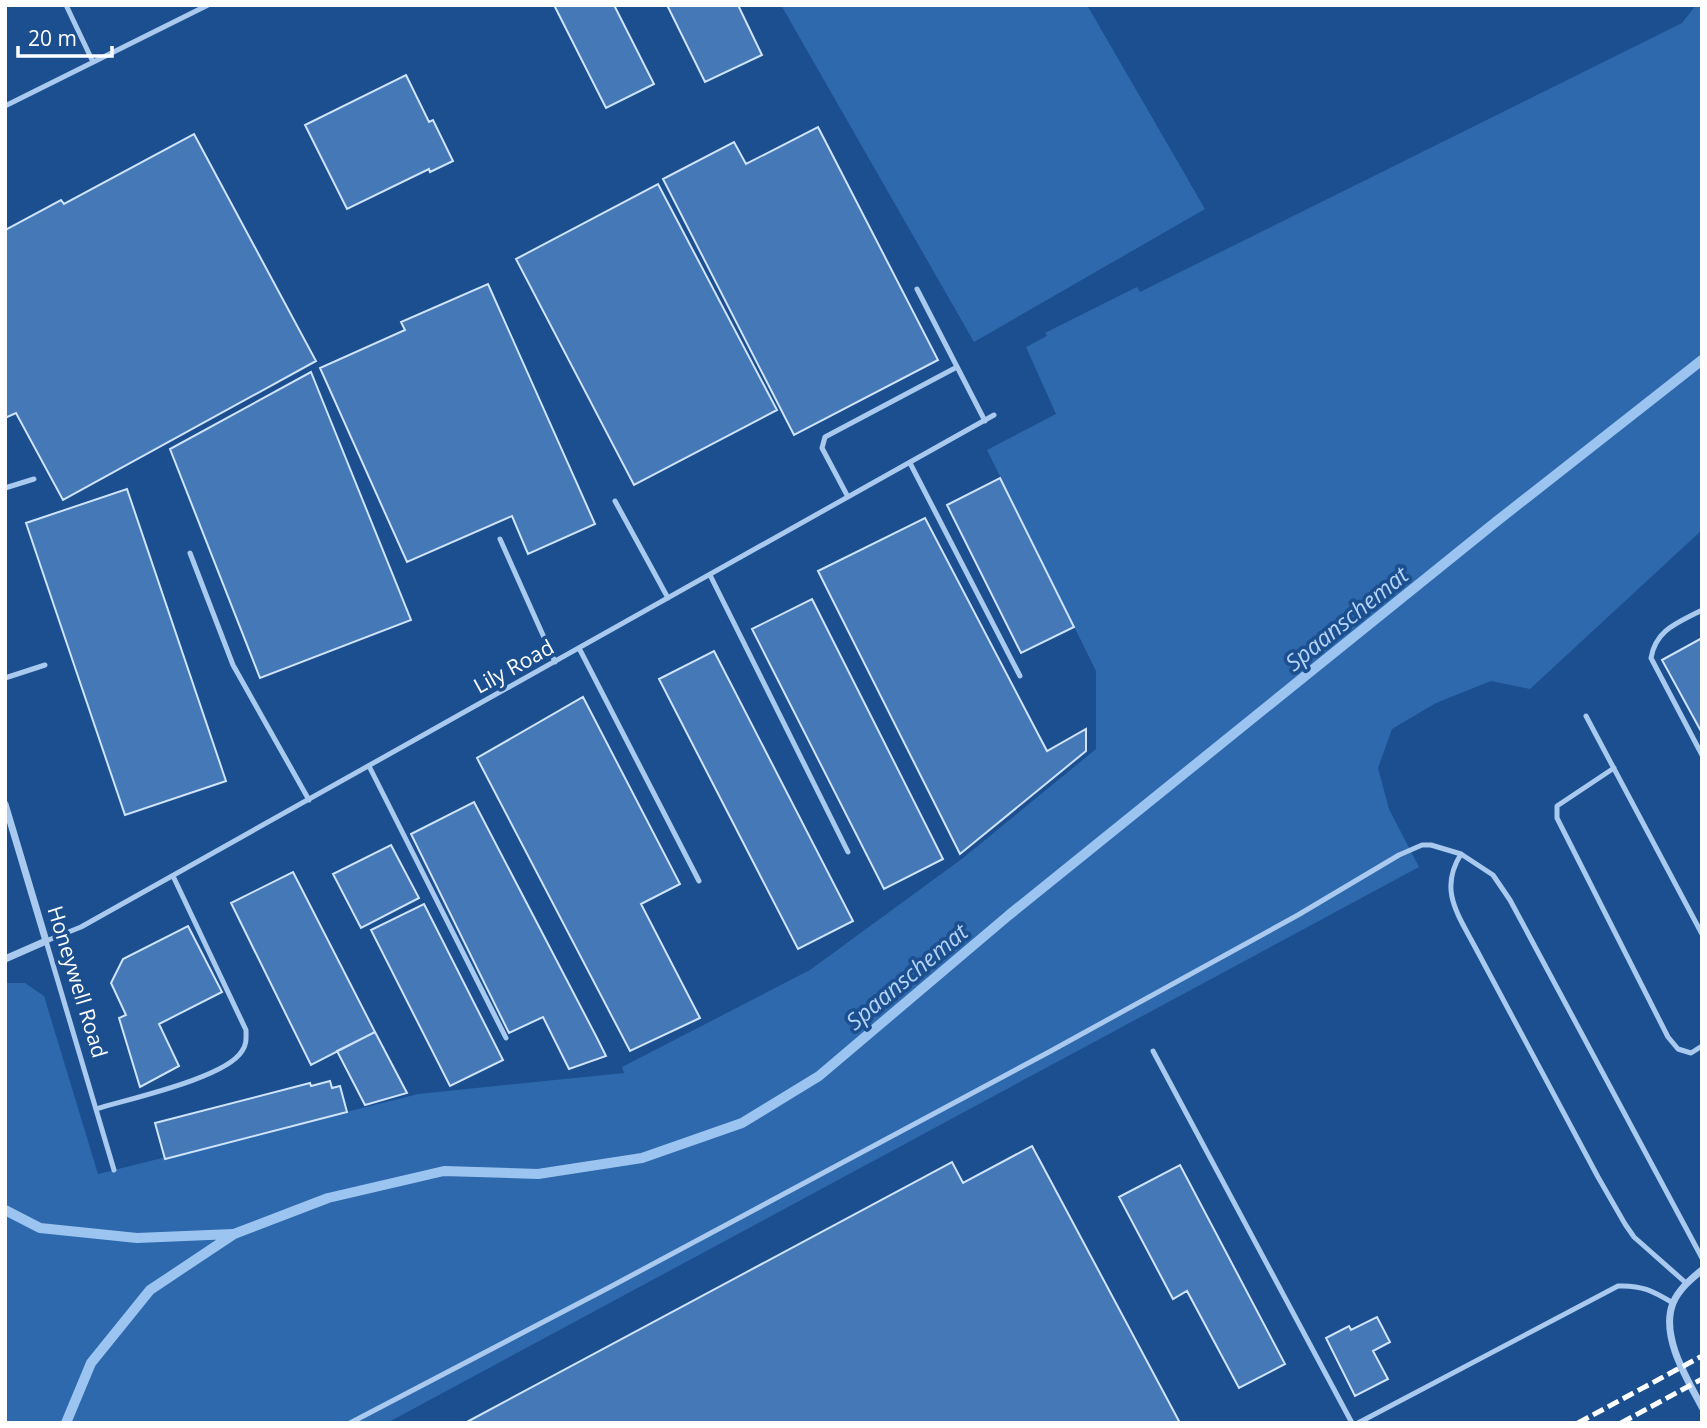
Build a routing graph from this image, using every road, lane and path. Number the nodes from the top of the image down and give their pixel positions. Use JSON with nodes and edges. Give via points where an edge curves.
{"nodes":[{"id":1,"x":66,"y":5,"type":"edge"},
{"id":2,"x":208,"y":5,"type":"edge"},
{"id":3,"x":93,"y":62,"type":"junction"},
{"id":4,"x":5,"y":106,"type":"edge"},
{"id":5,"x":917,"y":289,"type":"dead end"},
{"id":6,"x":957,"y":367,"type":"junction"},
{"id":7,"x":994,"y":415,"type":"dead end"},
{"id":8,"x":985,"y":421,"type":"junction"},
{"id":9,"x":910,"y":463,"type":"junction"},
{"id":10,"x":34,"y":479,"type":"dead end"},
{"id":11,"x":5,"y":488,"type":"edge"},
{"id":12,"x":848,"y":497,"type":"junction"},
{"id":13,"x":615,"y":501,"type":"dead end"},
{"id":14,"x":499,"y":539,"type":"dead end"},
{"id":15,"x":190,"y":553,"type":"dead end"},
{"id":16,"x":710,"y":575,"type":"junction"},
{"id":17,"x":668,"y":598,"type":"junction"},
{"id":18,"x":1702,"y":610,"type":"edge"},
{"id":19,"x":579,"y":648,"type":"junction"},
{"id":20,"x":555,"y":662,"type":"junction"},
{"id":21,"x":44,"y":665,"type":"dead end"},
{"id":22,"x":1020,"y":676,"type":"dead end"},
{"id":23,"x":5,"y":678,"type":"edge"},
{"id":24,"x":1587,"y":716,"type":"dead end"},
{"id":25,"x":1702,"y":755,"type":"edge"},
{"id":26,"x":369,"y":766,"type":"junction"},
{"id":27,"x":1614,"y":768,"type":"junction"},
{"id":28,"x":309,"y":800,"type":"junction"},
{"id":29,"x":5,"y":804,"type":"edge"},
{"id":30,"x":848,"y":852,"type":"dead end"},
{"id":31,"x":1461,"y":854,"type":"junction"},
{"id":32,"x":173,"y":876,"type":"junction"},
{"id":33,"x":699,"y":881,"type":"dead end"},
{"id":34,"x":1702,"y":934,"type":"edge"},
{"id":35,"x":46,"y":941,"type":"junction"},
{"id":36,"x":5,"y":959,"type":"edge"},
{"id":37,"x":506,"y":1038,"type":"dead end"},
{"id":38,"x":1702,"y":1046,"type":"edge"},
{"id":39,"x":1153,"y":1051,"type":"dead end"},
{"id":40,"x":96,"y":1110,"type":"junction"},
{"id":41,"x":114,"y":1170,"type":"dead end"},
{"id":42,"x":1702,"y":1258,"type":"edge"},
{"id":43,"x":1702,"y":1270,"type":"edge"},
{"id":44,"x":1686,"y":1283,"type":"junction"},
{"id":45,"x":1673,"y":1303,"type":"junction"},
{"id":46,"x":1702,"y":1407,"type":"edge"},
{"id":47,"x":351,"y":1423,"type":"edge"},
{"id":48,"x":1352,"y":1423,"type":"edge"},
{"id":49,"x":1358,"y":1423,"type":"edge"}],
"edges":[{"from":1,"to":3,"type":"lane"},
{"from":2,"to":3,"type":"lane"},
{"from":3,"to":4,"type":"lane"},
{"from":5,"to":6,"type":"lane"},
{"from":6,"to":8,"type":"lane"},
{"from":6,"to":12,"type":"lane","via":[[825,437],[822,448]]},
{"from":7,"to":8,"type":"lane","name":"Lily Road"},
{"from":8,"to":9,"type":"lane","name":"Lily Road"},
{"from":9,"to":12,"type":"lane","name":"Lily Road"},
{"from":9,"to":22,"type":"lane"},
{"from":10,"to":11,"type":"lane"},
{"from":12,"to":16,"type":"lane","name":"Lily Road"},
{"from":13,"to":17,"type":"lane"},
{"from":14,"to":20,"type":"lane"},
{"from":15,"to":28,"type":"lane","via":[[233,665]]},
{"from":16,"to":17,"type":"lane","name":"Lily Road"},
{"from":16,"to":30,"type":"lane"},
{"from":17,"to":19,"type":"lane","name":"Lily Road"},
{"from":18,"to":25,"type":"lane","via":[[1661,633],[1651,658]]},
{"from":19,"to":20,"type":"lane","name":"Lily Road"},
{"from":19,"to":33,"type":"lane"},
{"from":20,"to":26,"type":"lane","name":"Lily Road"},
{"from":21,"to":23,"type":"lane"},
{"from":24,"to":27,"type":"lane"},
{"from":26,"to":28,"type":"lane","name":"Lily Road"},
{"from":26,"to":37,"type":"lane"},
{"from":27,"to":34,"type":"lane"},
{"from":27,"to":38,"type":"lane","via":[[1557,806],[1557,818],[1668,1037],[1678,1049],[1691,1053]]},
{"from":28,"to":32,"type":"lane","name":"Lily Road"},
{"from":29,"to":35,"type":"street","name":"Honeywell Road"},
{"from":31,"to":42,"type":"lane","via":[[1493,875],[1510,900]]},
{"from":31,"to":44,"type":"lane","via":[[1450,879],[1454,907],[1625,1224]]},
{"from":31,"to":47,"type":"lane","via":[[1422,845],[1399,855],[1049,1052]]},
{"from":32,"to":35,"type":"lane","name":"Lily Road"},
{"from":32,"to":40,"type":"lane","via":[[246,1030],[246,1041],[237,1058],[205,1076]]},
{"from":35,"to":36,"type":"street"},
{"from":35,"to":40,"type":"lane","name":"Honeywell Road"},
{"from":39,"to":48,"type":"lane"},
{"from":40,"to":41,"type":"lane","name":"Honeywell Road"},
{"from":43,"to":44,"type":"street"},
{"from":44,"to":45,"type":"street"},
{"from":45,"to":46,"type":"street","via":[[1671,1335]]},
{"from":45,"to":49,"type":"lane","via":[[1637,1285],[1618,1286]]}]}
